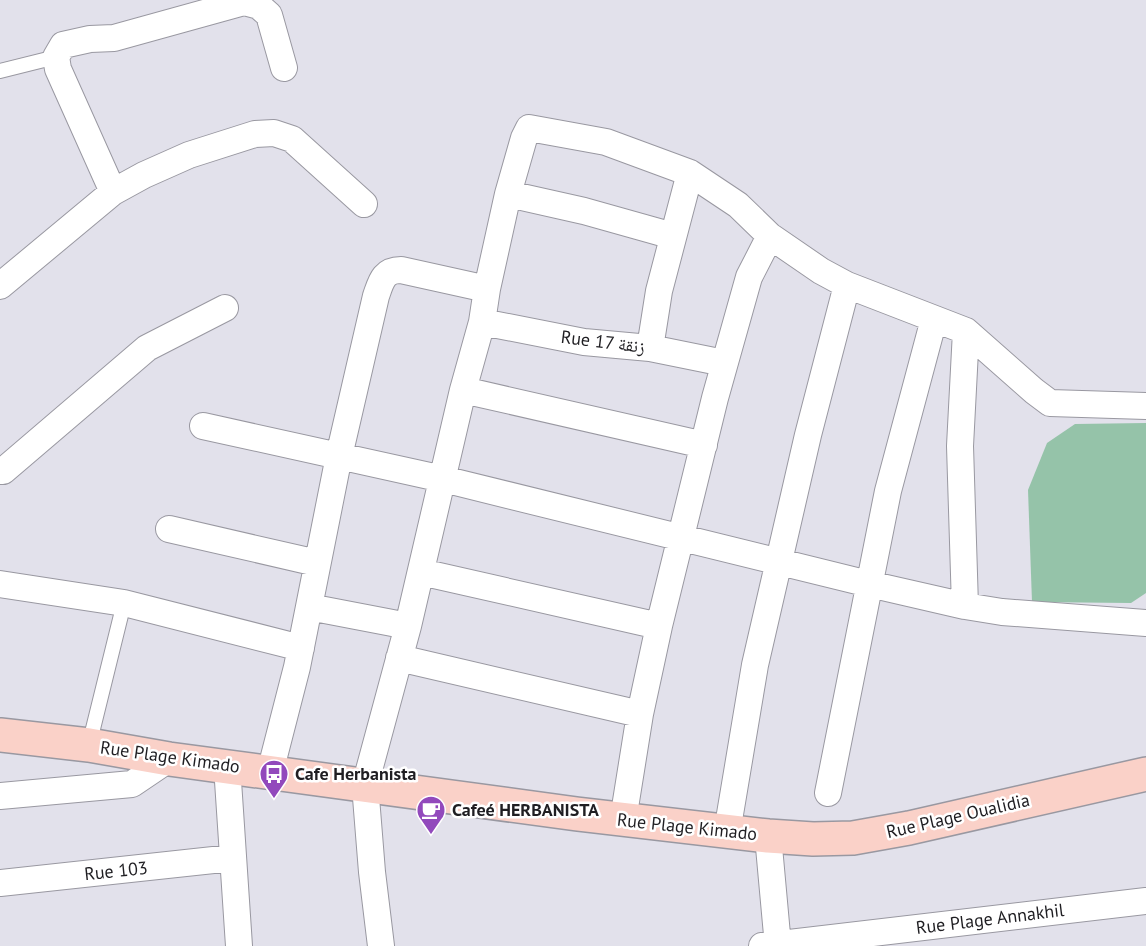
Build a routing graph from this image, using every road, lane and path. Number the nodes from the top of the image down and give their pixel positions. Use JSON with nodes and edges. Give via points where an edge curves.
{"nodes":[{"id":1,"x":57,"y":57,"type":"junction"},
{"id":2,"x":284,"y":68,"type":"dead end"},
{"id":3,"x":0,"y":71,"type":"edge"},
{"id":4,"x":690,"y":173,"type":"junction"},
{"id":5,"x":113,"y":192,"type":"junction"},
{"id":6,"x":508,"y":194,"type":"junction"},
{"id":7,"x":364,"y":204,"type":"dead end"},
{"id":8,"x":674,"y":236,"type":"junction"},
{"id":9,"x":770,"y":236,"type":"junction"},
{"id":10,"x":847,"y":285,"type":"junction"},
{"id":11,"x":0,"y":286,"type":"edge"},
{"id":12,"x":487,"y":289,"type":"junction"},
{"id":13,"x":225,"y":308,"type":"dead end"},
{"id":14,"x":934,"y":319,"type":"junction"},
{"id":15,"x":482,"y":322,"type":"junction"},
{"id":16,"x":966,"y":331,"type":"junction"},
{"id":17,"x":650,"y":348,"type":"junction"},
{"id":18,"x":724,"y":363,"type":"junction"},
{"id":19,"x":463,"y":390,"type":"junction"},
{"id":20,"x":1146,"y":406,"type":"edge"},
{"id":21,"x":203,"y":426,"type":"dead end"},
{"id":22,"x":704,"y":445,"type":"junction"},
{"id":23,"x":339,"y":456,"type":"junction"},
{"id":24,"x":0,"y":471,"type":"edge"},
{"id":25,"x":443,"y":479,"type":"junction"},
{"id":26,"x":169,"y":529,"type":"dead end"},
{"id":27,"x":680,"y":537,"type":"junction"},
{"id":28,"x":779,"y":561,"type":"junction"},
{"id":29,"x":317,"y":563,"type":"junction"},
{"id":30,"x":421,"y":572,"type":"junction"},
{"id":31,"x":0,"y":584,"type":"edge"},
{"id":32,"x":869,"y":584,"type":"junction"},
{"id":33,"x":124,"y":603,"type":"junction"},
{"id":34,"x":965,"y":606,"type":"junction"},
{"id":35,"x":309,"y":607,"type":"junction"},
{"id":36,"x":1146,"y":623,"type":"edge"},
{"id":37,"x":408,"y":626,"type":"junction"},
{"id":38,"x":659,"y":626,"type":"junction"},
{"id":39,"x":301,"y":648,"type":"junction"},
{"id":40,"x":399,"y":658,"type":"junction"},
{"id":41,"x":640,"y":714,"type":"junction"},
{"id":42,"x":0,"y":735,"type":"edge"},
{"id":43,"x":89,"y":745,"type":"junction"},
{"id":44,"x":169,"y":759,"type":"junction"},
{"id":45,"x":227,"y":766,"type":"junction"},
{"id":46,"x":270,"y":772,"type":"junction"},
{"id":47,"x":1146,"y":774,"type":"edge"},
{"id":48,"x":365,"y":785,"type":"junction"},
{"id":49,"x":828,"y":793,"type":"dead end"},
{"id":50,"x":0,"y":796,"type":"edge"},
{"id":51,"x":623,"y":820,"type":"junction"},
{"id":52,"x":727,"y":831,"type":"junction"},
{"id":53,"x":768,"y":836,"type":"junction"},
{"id":54,"x":232,"y":858,"type":"junction"},
{"id":55,"x":0,"y":883,"type":"edge"},
{"id":56,"x":1146,"y":901,"type":"edge"},
{"id":57,"x":773,"y":945,"type":"edge"},
{"id":58,"x":239,"y":946,"type":"edge"},
{"id":59,"x":381,"y":946,"type":"edge"}],
"edges":[{"from":1,"to":2,"type":"street","via":[[63,45],[114,38],[244,2],[259,6],[269,15]]},
{"from":1,"to":3,"type":"lane"},
{"from":1,"to":5,"type":"street","via":[[58,69]]},
{"from":4,"to":6,"type":"street","via":[[606,142],[529,128]]},
{"from":4,"to":8,"type":"street"},
{"from":4,"to":9,"type":"street","via":[[738,205]]},
{"from":5,"to":7,"type":"street","via":[[189,155],[255,134],[274,133],[292,139]]},
{"from":5,"to":11,"type":"street"},
{"from":6,"to":8,"type":"street"},
{"from":6,"to":12,"type":"street"},
{"from":8,"to":17,"type":"street","via":[[659,291]]},
{"from":9,"to":10,"type":"street"},
{"from":9,"to":18,"type":"street","via":[[749,278]]},
{"from":10,"to":14,"type":"street"},
{"from":10,"to":28,"type":"street"},
{"from":12,"to":15,"type":"street"},
{"from":12,"to":23,"type":"street","via":[[401,270],[386,273],[376,296]]},
{"from":13,"to":24,"type":"street","via":[[147,348]]},
{"from":14,"to":16,"type":"street"},
{"from":14,"to":32,"type":"street","via":[[888,491]]},
{"from":15,"to":17,"type":"street","name":"Rue 17 زنقة","via":[[584,342]]},
{"from":15,"to":19,"type":"street"},
{"from":16,"to":20,"type":"street","via":[[1050,403]]},
{"from":16,"to":34,"type":"street","via":[[960,446]]},
{"from":17,"to":18,"type":"street","name":"Rue 17 زنقة"},
{"from":18,"to":22,"type":"street"},
{"from":19,"to":22,"type":"street"},
{"from":19,"to":25,"type":"street"},
{"from":21,"to":23,"type":"street"},
{"from":22,"to":27,"type":"street"},
{"from":23,"to":25,"type":"street"},
{"from":23,"to":29,"type":"street"},
{"from":25,"to":27,"type":"street"},
{"from":25,"to":30,"type":"street"},
{"from":26,"to":29,"type":"street"},
{"from":27,"to":28,"type":"street"},
{"from":27,"to":38,"type":"street"},
{"from":28,"to":32,"type":"street"},
{"from":28,"to":52,"type":"street","via":[[753,676]]},
{"from":29,"to":35,"type":"street"},
{"from":30,"to":37,"type":"street"},
{"from":30,"to":38,"type":"street"},
{"from":31,"to":33,"type":"street"},
{"from":32,"to":34,"type":"street"},
{"from":32,"to":49,"type":"street"},
{"from":33,"to":39,"type":"street"},
{"from":33,"to":43,"type":"lane"},
{"from":34,"to":36,"type":"street"},
{"from":35,"to":37,"type":"street"},
{"from":35,"to":39,"type":"street"},
{"from":37,"to":40,"type":"street"},
{"from":38,"to":41,"type":"street"},
{"from":39,"to":46,"type":"street"},
{"from":40,"to":41,"type":"street"},
{"from":40,"to":48,"type":"street"},
{"from":41,"to":51,"type":"street"},
{"from":42,"to":43,"type":"street","name":"Rue Plage Kimado"},
{"from":43,"to":44,"type":"street","name":"Rue Plage Kimado"},
{"from":44,"to":45,"type":"street","name":"Rue Plage Kimado"},
{"from":44,"to":50,"type":"street","via":[[132,784]]},
{"from":45,"to":46,"type":"street","name":"Rue Plage Kimado"},
{"from":45,"to":54,"type":"street"},
{"from":46,"to":48,"type":"street","name":"Rue Plage Kimado"},
{"from":47,"to":53,"type":"street","name":"Rue Plage Oualidia","via":[[877,834],[834,839]]},
{"from":48,"to":51,"type":"street","name":"Rue Plage Kimado"},
{"from":48,"to":59,"type":"street"},
{"from":51,"to":52,"type":"street","name":"Rue Plage Kimado"},
{"from":52,"to":53,"type":"street","name":"Rue Plage Kimado"},
{"from":53,"to":57,"type":"street"},
{"from":54,"to":55,"type":"street","name":"Rue 103"},
{"from":54,"to":58,"type":"street"},
{"from":56,"to":57,"type":"street","name":"Rue Plage Annakhil"}]}
